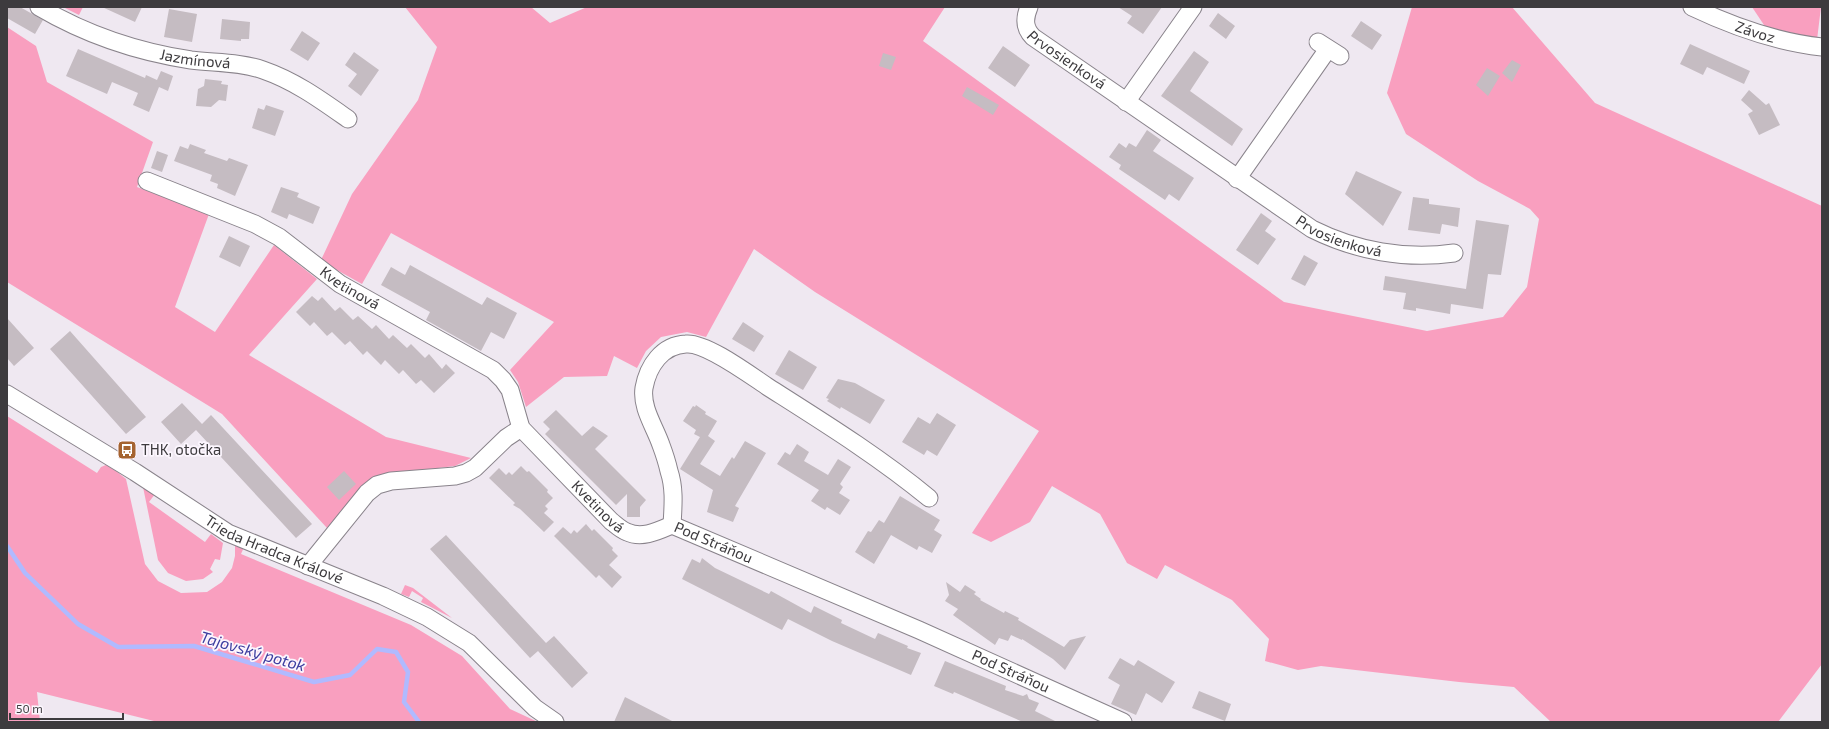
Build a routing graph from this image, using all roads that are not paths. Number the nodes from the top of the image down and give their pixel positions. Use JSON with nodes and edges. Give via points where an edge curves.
{"nodes":[{"id":1,"x":39,"y":7,"type":"edge"},
{"id":2,"x":1029,"y":7,"type":"edge"},
{"id":3,"x":1193,"y":7,"type":"edge"},
{"id":4,"x":1692,"y":7,"type":"edge"},
{"id":5,"x":1822,"y":47,"type":"edge"},
{"id":6,"x":1328,"y":49,"type":"dead end"},
{"id":7,"x":1126,"y":102,"type":"junction"},
{"id":8,"x":348,"y":119,"type":"dead end"},
{"id":9,"x":1237,"y":179,"type":"junction"},
{"id":10,"x":147,"y":181,"type":"dead end"},
{"id":11,"x":1454,"y":253,"type":"dead end"},
{"id":12,"x":7,"y":394,"type":"edge"},
{"id":13,"x":521,"y":428,"type":"junction"},
{"id":14,"x":929,"y":498,"type":"dead end"},
{"id":15,"x":672,"y":525,"type":"junction"},
{"id":16,"x":308,"y":566,"type":"junction"},
{"id":17,"x":555,"y":722,"type":"edge"},
{"id":18,"x":1123,"y":722,"type":"edge"}],
"edges":[{"from":1,"to":8,"type":"street","name":"Jazmínová","via":[[91,32],[141,49],[190,60],[245,66],[267,72],[297,85]]},
{"from":2,"to":7,"type":"street","name":"Prvosienková","via":[[1025,23],[1027,31],[1033,37]]},
{"from":3,"to":7,"type":"street"},
{"from":4,"to":5,"type":"street","name":"Závoz","via":[[1742,29]]},
{"from":6,"to":9,"type":"street"},
{"from":7,"to":9,"type":"street","name":"Prvosienková"},
{"from":9,"to":11,"type":"street","name":"Prvosienková","via":[[1300,222],[1337,240],[1363,248],[1410,256]]},
{"from":10,"to":13,"type":"street","name":"Kvetinová","via":[[255,224],[273,234],[340,284],[493,370],[510,390]]},
{"from":12,"to":16,"type":"street","name":"Trieda Hradca Králové","via":[[228,533]]},
{"from":13,"to":15,"type":"street","name":"Kvetinová","via":[[611,522],[627,532],[642,535]]},
{"from":13,"to":16,"type":"street","via":[[466,473],[390,481],[377,485],[367,493]]},
{"from":14,"to":15,"type":"street","name":"Pod Stráňou","via":[[896,470],[868,451],[704,348],[687,343],[670,347],[657,356],[648,372],[644,389],[645,408],[670,473],[674,496]]},
{"from":15,"to":18,"type":"street","name":"Pod Stráňou","via":[[919,630]]},
{"from":16,"to":17,"type":"street","name":"Trieda Hradca Králové","via":[[427,617],[469,643],[535,708]]}]}
